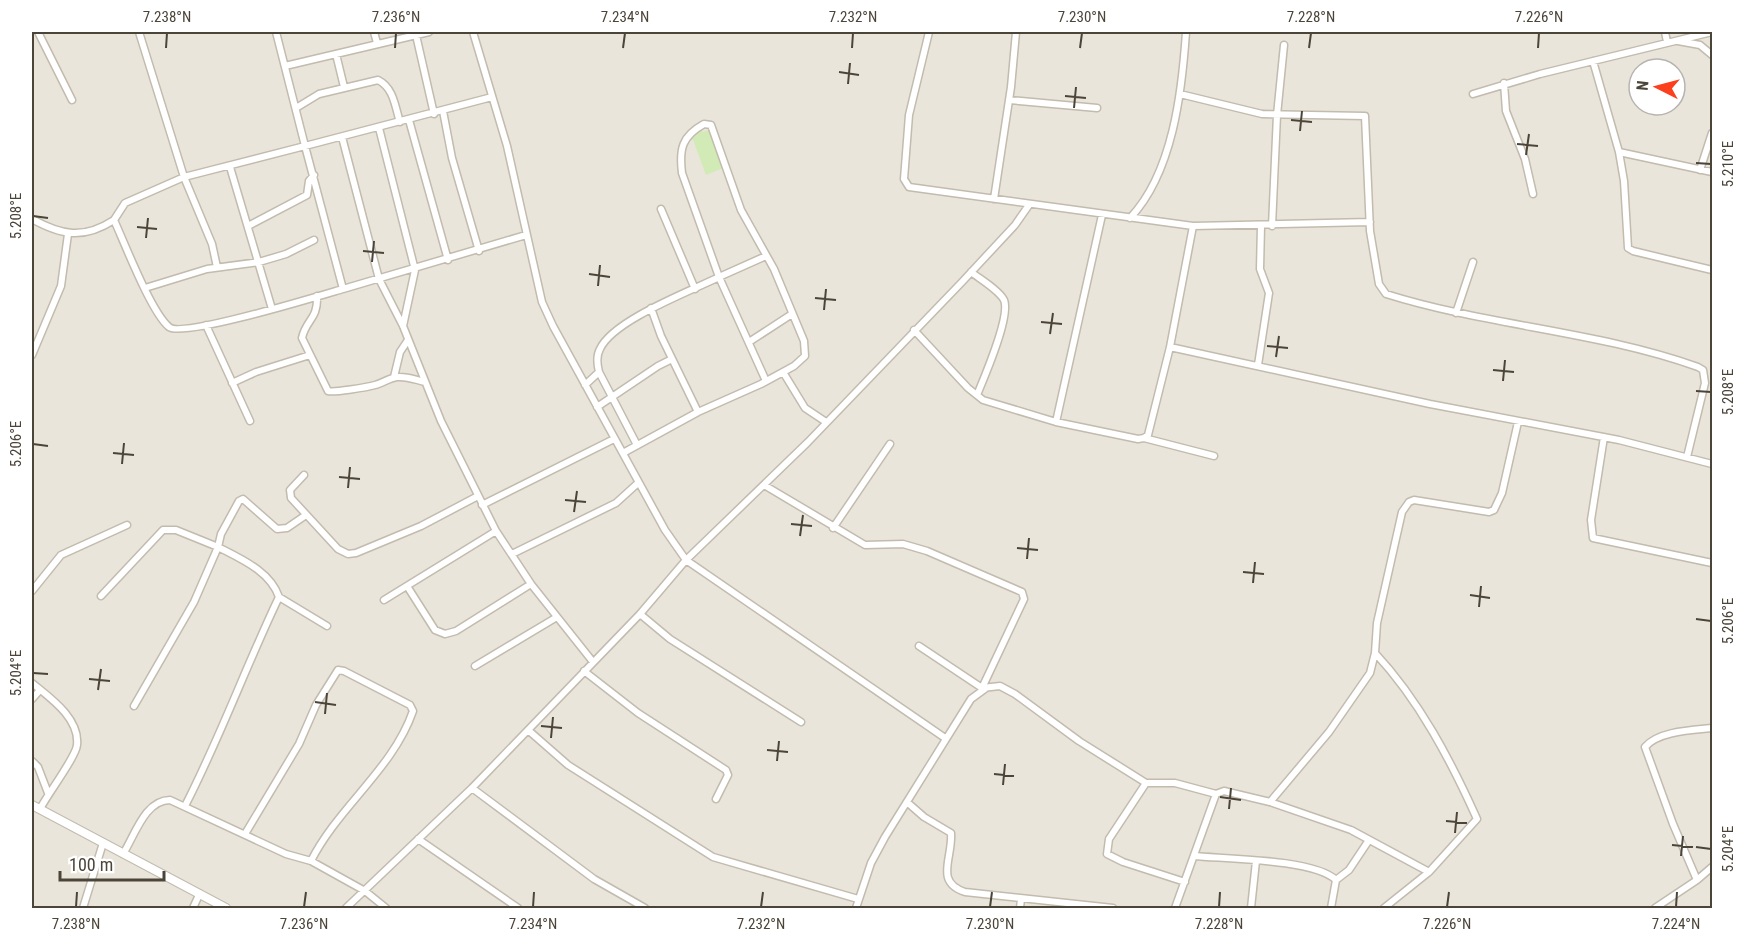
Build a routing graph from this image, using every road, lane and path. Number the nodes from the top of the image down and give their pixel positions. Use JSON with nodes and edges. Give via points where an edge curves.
{"nodes":[{"id":1,"x":38,"y":32,"type":"edge"},
{"id":2,"x":139,"y":32,"type":"edge"},
{"id":3,"x":276,"y":32,"type":"edge"},
{"id":4,"x":374,"y":32,"type":"edge"},
{"id":5,"x":429,"y":32,"type":"edge"},
{"id":6,"x":473,"y":32,"type":"edge"},
{"id":7,"x":929,"y":32,"type":"edge"},
{"id":8,"x":1016,"y":32,"type":"edge"},
{"id":9,"x":1186,"y":32,"type":"edge"},
{"id":10,"x":1665,"y":32,"type":"edge"},
{"id":11,"x":1712,"y":32,"type":"edge"},
{"id":12,"x":416,"y":35,"type":"junction"},
{"id":13,"x":1676,"y":40,"type":"junction"},
{"id":14,"x":1667,"y":42,"type":"junction"},
{"id":15,"x":377,"y":43,"type":"junction"},
{"id":16,"x":1284,"y":45,"type":"dead end"},
{"id":17,"x":336,"y":54,"type":"junction"},
{"id":18,"x":1713,"y":55,"type":"edge"},
{"id":19,"x":1593,"y":61,"type":"junction"},
{"id":20,"x":285,"y":66,"type":"junction"},
{"id":21,"x":1504,"y":84,"type":"junction"},
{"id":22,"x":344,"y":87,"type":"junction"},
{"id":23,"x":1180,"y":94,"type":"junction"},
{"id":24,"x":1473,"y":94,"type":"dead end"},
{"id":25,"x":492,"y":97,"type":"junction"},
{"id":26,"x":72,"y":100,"type":"dead end"},
{"id":27,"x":1009,"y":100,"type":"junction"},
{"id":28,"x":296,"y":108,"type":"junction"},
{"id":29,"x":1097,"y":108,"type":"dead end"},
{"id":30,"x":443,"y":111,"type":"junction"},
{"id":31,"x":435,"y":114,"type":"junction"},
{"id":32,"x":1277,"y":115,"type":"junction"},
{"id":33,"x":409,"y":120,"type":"junction"},
{"id":34,"x":400,"y":122,"type":"junction"},
{"id":35,"x":379,"y":128,"type":"junction"},
{"id":36,"x":1713,"y":133,"type":"edge"},
{"id":37,"x":342,"y":137,"type":"junction"},
{"id":38,"x":305,"y":146,"type":"junction"},
{"id":39,"x":1618,"y":152,"type":"junction"},
{"id":40,"x":230,"y":167,"type":"junction"},
{"id":41,"x":1700,"y":170,"type":"junction"},
{"id":42,"x":1713,"y":172,"type":"edge"},
{"id":43,"x":314,"y":175,"type":"junction"},
{"id":44,"x":184,"y":177,"type":"junction"},
{"id":45,"x":1533,"y":194,"type":"dead end"},
{"id":46,"x":993,"y":199,"type":"junction"},
{"id":47,"x":1029,"y":205,"type":"junction"},
{"id":48,"x":1142,"y":206,"type":"junction"},
{"id":49,"x":661,"y":209,"type":"dead end"},
{"id":50,"x":1102,"y":215,"type":"junction"},
{"id":51,"x":32,"y":219,"type":"edge"},
{"id":52,"x":1130,"y":219,"type":"junction"},
{"id":53,"x":114,"y":220,"type":"junction"},
{"id":54,"x":1143,"y":220,"type":"junction"},
{"id":55,"x":1370,"y":222,"type":"junction"},
{"id":56,"x":1272,"y":225,"type":"junction"},
{"id":57,"x":248,"y":226,"type":"junction"},
{"id":58,"x":1193,"y":226,"type":"junction"},
{"id":59,"x":1261,"y":226,"type":"junction"},
{"id":60,"x":68,"y":234,"type":"junction"},
{"id":61,"x":526,"y":235,"type":"junction"},
{"id":62,"x":314,"y":240,"type":"dead end"},
{"id":63,"x":478,"y":251,"type":"junction"},
{"id":64,"x":766,"y":256,"type":"junction"},
{"id":65,"x":448,"y":260,"type":"junction"},
{"id":66,"x":259,"y":262,"type":"junction"},
{"id":67,"x":1473,"y":262,"type":"dead end"},
{"id":68,"x":217,"y":267,"type":"junction"},
{"id":69,"x":415,"y":270,"type":"junction"},
{"id":70,"x":1713,"y":270,"type":"edge"},
{"id":71,"x":971,"y":272,"type":"junction"},
{"id":72,"x":719,"y":277,"type":"junction"},
{"id":73,"x":380,"y":279,"type":"junction"},
{"id":74,"x":145,"y":288,"type":"junction"},
{"id":75,"x":343,"y":289,"type":"junction"},
{"id":76,"x":695,"y":289,"type":"junction"},
{"id":77,"x":317,"y":296,"type":"junction"},
{"id":78,"x":651,"y":308,"type":"junction"},
{"id":79,"x":272,"y":309,"type":"junction"},
{"id":80,"x":1456,"y":313,"type":"junction"},
{"id":81,"x":792,"y":314,"type":"junction"},
{"id":82,"x":206,"y":325,"type":"junction"},
{"id":83,"x":403,"y":326,"type":"junction"},
{"id":84,"x":914,"y":330,"type":"junction"},
{"id":85,"x":408,"y":340,"type":"junction"},
{"id":86,"x":749,"y":342,"type":"junction"},
{"id":87,"x":1170,"y":347,"type":"junction"},
{"id":88,"x":32,"y":355,"type":"edge"},
{"id":89,"x":310,"y":355,"type":"junction"},
{"id":90,"x":672,"y":359,"type":"junction"},
{"id":91,"x":1258,"y":365,"type":"junction"},
{"id":92,"x":599,"y":372,"type":"junction"},
{"id":93,"x":783,"y":372,"type":"junction"},
{"id":94,"x":394,"y":377,"type":"junction"},
{"id":95,"x":766,"y":381,"type":"junction"},
{"id":96,"x":425,"y":382,"type":"junction"},
{"id":97,"x":232,"y":383,"type":"junction"},
{"id":98,"x":585,"y":385,"type":"junction"},
{"id":99,"x":977,"y":395,"type":"junction"},
{"id":100,"x":612,"y":397,"type":"junction"},
{"id":101,"x":597,"y":407,"type":"junction"},
{"id":102,"x":698,"y":412,"type":"junction"},
{"id":103,"x":250,"y":421,"type":"dead end"},
{"id":104,"x":826,"y":422,"type":"junction"},
{"id":105,"x":1056,"y":422,"type":"junction"},
{"id":106,"x":1518,"y":422,"type":"junction"},
{"id":107,"x":1604,"y":437,"type":"junction"},
{"id":108,"x":1144,"y":438,"type":"junction"},
{"id":109,"x":614,"y":439,"type":"junction"},
{"id":110,"x":890,"y":444,"type":"dead end"},
{"id":111,"x":637,"y":445,"type":"junction"},
{"id":112,"x":622,"y":453,"type":"junction"},
{"id":113,"x":1214,"y":456,"type":"dead end"},
{"id":114,"x":1688,"y":456,"type":"junction"},
{"id":115,"x":1713,"y":464,"type":"edge"},
{"id":116,"x":304,"y":475,"type":"dead end"},
{"id":117,"x":638,"y":483,"type":"junction"},
{"id":118,"x":764,"y":485,"type":"junction"},
{"id":119,"x":478,"y":496,"type":"junction"},
{"id":120,"x":482,"y":505,"type":"junction"},
{"id":121,"x":306,"y":515,"type":"junction"},
{"id":122,"x":127,"y":525,"type":"dead end"},
{"id":123,"x":833,"y":528,"type":"junction"},
{"id":124,"x":496,"y":531,"type":"junction"},
{"id":125,"x":218,"y":547,"type":"junction"},
{"id":126,"x":512,"y":554,"type":"junction"},
{"id":127,"x":686,"y":560,"type":"junction"},
{"id":128,"x":1713,"y":563,"type":"edge"},
{"id":129,"x":531,"y":584,"type":"junction"},
{"id":130,"x":407,"y":585,"type":"junction"},
{"id":131,"x":32,"y":591,"type":"edge"},
{"id":132,"x":101,"y":596,"type":"dead end"},
{"id":133,"x":279,"y":597,"type":"junction"},
{"id":134,"x":384,"y":600,"type":"dead end"},
{"id":135,"x":640,"y":614,"type":"junction"},
{"id":136,"x":557,"y":617,"type":"junction"},
{"id":137,"x":327,"y":626,"type":"dead end"},
{"id":138,"x":919,"y":646,"type":"dead end"},
{"id":139,"x":1376,"y":653,"type":"junction"},
{"id":140,"x":593,"y":662,"type":"junction"},
{"id":141,"x":475,"y":666,"type":"dead end"},
{"id":142,"x":585,"y":671,"type":"junction"},
{"id":143,"x":32,"y":682,"type":"edge"},
{"id":144,"x":984,"y":688,"type":"junction"},
{"id":145,"x":40,"y":690,"type":"junction"},
{"id":146,"x":32,"y":699,"type":"edge"},
{"id":147,"x":134,"y":706,"type":"dead end"},
{"id":148,"x":801,"y":722,"type":"dead end"},
{"id":149,"x":1713,"y":728,"type":"edge"},
{"id":150,"x":528,"y":730,"type":"junction"},
{"id":151,"x":933,"y":730,"type":"junction"},
{"id":152,"x":945,"y":738,"type":"junction"},
{"id":153,"x":939,"y":749,"type":"junction"},
{"id":154,"x":32,"y":761,"type":"edge"},
{"id":155,"x":1146,"y":783,"type":"junction"},
{"id":156,"x":471,"y":788,"type":"junction"},
{"id":157,"x":48,"y":792,"type":"junction"},
{"id":158,"x":1216,"y":794,"type":"junction"},
{"id":159,"x":716,"y":799,"type":"dead end"},
{"id":160,"x":1270,"y":802,"type":"junction"},
{"id":161,"x":908,"y":803,"type":"junction"},
{"id":162,"x":32,"y":805,"type":"edge"},
{"id":163,"x":185,"y":806,"type":"junction"},
{"id":164,"x":40,"y":809,"type":"junction"},
{"id":165,"x":245,"y":834,"type":"junction"},
{"id":166,"x":418,"y":839,"type":"junction"},
{"id":167,"x":1369,"y":840,"type":"junction"},
{"id":168,"x":103,"y":843,"type":"junction"},
{"id":169,"x":123,"y":854,"type":"junction"},
{"id":170,"x":1194,"y":856,"type":"junction"},
{"id":171,"x":311,"y":861,"type":"junction"},
{"id":172,"x":1256,"y":861,"type":"junction"},
{"id":173,"x":1713,"y":867,"type":"edge"},
{"id":174,"x":1429,"y":872,"type":"junction"},
{"id":175,"x":1336,"y":880,"type":"junction"},
{"id":176,"x":1697,"y":880,"type":"junction"},
{"id":177,"x":1185,"y":882,"type":"junction"},
{"id":178,"x":365,"y":891,"type":"junction"},
{"id":179,"x":199,"y":896,"type":"junction"},
{"id":180,"x":858,"y":899,"type":"junction"},
{"id":181,"x":1021,"y":899,"type":"junction"},
{"id":182,"x":83,"y":909,"type":"edge"},
{"id":183,"x":193,"y":909,"type":"edge"},
{"id":184,"x":226,"y":909,"type":"edge"},
{"id":185,"x":346,"y":909,"type":"edge"},
{"id":186,"x":386,"y":909,"type":"edge"},
{"id":187,"x":518,"y":909,"type":"edge"},
{"id":188,"x":645,"y":909,"type":"edge"},
{"id":189,"x":856,"y":909,"type":"edge"},
{"id":190,"x":1020,"y":909,"type":"edge"},
{"id":191,"x":1113,"y":909,"type":"edge"},
{"id":192,"x":1175,"y":909,"type":"edge"},
{"id":193,"x":1251,"y":909,"type":"edge"},
{"id":194,"x":1331,"y":909,"type":"edge"},
{"id":195,"x":1384,"y":909,"type":"edge"},
{"id":196,"x":1655,"y":909,"type":"edge"}],
"edges":[{"from":1,"to":26,"type":"street"},
{"from":2,"to":44,"type":"street"},
{"from":3,"to":20,"type":"street"},
{"from":4,"to":15,"type":"street"},
{"from":5,"to":12,"type":"street"},
{"from":6,"to":25,"type":"street"},
{"from":7,"to":46,"type":"street","via":[[909,115],[905,183],[913,189]]},
{"from":8,"to":27,"type":"street"},
{"from":9,"to":23,"type":"street"},
{"from":10,"to":14,"type":"street"},
{"from":11,"to":13,"type":"street"},
{"from":12,"to":15,"type":"street"},
{"from":12,"to":31,"type":"street"},
{"from":13,"to":14,"type":"street"},
{"from":13,"to":18,"type":"street","via":[[1700,45]]},
{"from":14,"to":19,"type":"street"},
{"from":15,"to":17,"type":"street"},
{"from":16,"to":32,"type":"street"},
{"from":17,"to":20,"type":"street"},
{"from":17,"to":22,"type":"street"},
{"from":19,"to":21,"type":"street"},
{"from":19,"to":39,"type":"street"},
{"from":20,"to":28,"type":"street"},
{"from":21,"to":24,"type":"street"},
{"from":21,"to":45,"type":"street","via":[[1506,111],[1525,159]]},
{"from":22,"to":28,"type":"street","via":[[319,94]]},
{"from":22,"to":34,"type":"street","via":[[378,80],[385,84]]},
{"from":23,"to":32,"type":"street"},
{"from":23,"to":48,"type":"street","via":[[1167,148]]},
{"from":25,"to":30,"type":"street"},
{"from":25,"to":61,"type":"street"},
{"from":27,"to":29,"type":"street"},
{"from":27,"to":46,"type":"street"},
{"from":28,"to":38,"type":"street"},
{"from":30,"to":31,"type":"street"},
{"from":30,"to":63,"type":"street"},
{"from":31,"to":33,"type":"street"},
{"from":32,"to":55,"type":"street","via":[[1365,116]]},
{"from":32,"to":56,"type":"street"},
{"from":33,"to":34,"type":"street"},
{"from":33,"to":65,"type":"street"},
{"from":34,"to":35,"type":"street"},
{"from":35,"to":37,"type":"street"},
{"from":35,"to":69,"type":"street"},
{"from":36,"to":41,"type":"street"},
{"from":37,"to":38,"type":"street"},
{"from":37,"to":73,"type":"street"},
{"from":38,"to":40,"type":"street"},
{"from":38,"to":43,"type":"street"},
{"from":39,"to":41,"type":"street"},
{"from":39,"to":70,"type":"street","via":[[1628,248]]},
{"from":40,"to":44,"type":"street"},
{"from":40,"to":57,"type":"street"},
{"from":41,"to":42,"type":"street"},
{"from":43,"to":57,"type":"street","via":[[307,195]]},
{"from":43,"to":75,"type":"street"},
{"from":44,"to":53,"type":"street","via":[[125,203]]},
{"from":44,"to":68,"type":"street","via":[[212,244]]},
{"from":46,"to":47,"type":"street"},
{"from":47,"to":50,"type":"street"},
{"from":47,"to":71,"type":"street"},
{"from":48,"to":52,"type":"street"},
{"from":48,"to":54,"type":"street"},
{"from":49,"to":76,"type":"street"},
{"from":50,"to":52,"type":"street"},
{"from":50,"to":105,"type":"street"},
{"from":51,"to":60,"type":"street"},
{"from":52,"to":54,"type":"street"},
{"from":53,"to":60,"type":"street"},
{"from":53,"to":74,"type":"street"},
{"from":54,"to":58,"type":"street"},
{"from":55,"to":56,"type":"street"},
{"from":55,"to":80,"type":"street","via":[[1379,284],[1386,294]]},
{"from":56,"to":59,"type":"street"},
{"from":57,"to":66,"type":"street"},
{"from":58,"to":59,"type":"street"},
{"from":58,"to":87,"type":"street"},
{"from":59,"to":91,"type":"street","via":[[1260,269],[1269,293]]},
{"from":60,"to":88,"type":"street","via":[[61,286]]},
{"from":61,"to":63,"type":"street"},
{"from":61,"to":98,"type":"street","via":[[542,302]]},
{"from":62,"to":66,"type":"street"},
{"from":63,"to":65,"type":"street"},
{"from":64,"to":72,"type":"street"},
{"from":64,"to":72,"type":"street","via":[[741,210],[714,130],[704,124],[685,139],[680,160]]},
{"from":64,"to":81,"type":"street"},
{"from":65,"to":69,"type":"street"},
{"from":66,"to":68,"type":"street"},
{"from":66,"to":79,"type":"street"},
{"from":67,"to":80,"type":"street"},
{"from":68,"to":74,"type":"street"},
{"from":69,"to":73,"type":"street"},
{"from":69,"to":83,"type":"street"},
{"from":71,"to":84,"type":"street"},
{"from":71,"to":99,"type":"street","via":[[1000,296],[1005,308],[996,346]]},
{"from":72,"to":76,"type":"street"},
{"from":72,"to":86,"type":"street"},
{"from":73,"to":75,"type":"street"},
{"from":73,"to":83,"type":"street"},
{"from":74,"to":82,"type":"street","via":[[170,328]]},
{"from":75,"to":77,"type":"street"},
{"from":76,"to":78,"type":"street"},
{"from":77,"to":79,"type":"street"},
{"from":77,"to":89,"type":"street","via":[[317,313],[302,338]]},
{"from":78,"to":90,"type":"street"},
{"from":78,"to":92,"type":"street","via":[[602,344],[598,353]]},
{"from":79,"to":82,"type":"street"},
{"from":80,"to":114,"type":"street","via":[[1612,342],[1698,367],[1705,383]]},
{"from":81,"to":86,"type":"street"},
{"from":81,"to":93,"type":"street","via":[[804,341],[805,356]]},
{"from":82,"to":97,"type":"street"},
{"from":83,"to":85,"type":"street"},
{"from":84,"to":99,"type":"street"},
{"from":84,"to":104,"type":"street"},
{"from":85,"to":94,"type":"street","via":[[400,352]]},
{"from":85,"to":96,"type":"street"},
{"from":86,"to":95,"type":"street"},
{"from":87,"to":91,"type":"street"},
{"from":87,"to":108,"type":"street","via":[[1148,435]]},
{"from":89,"to":94,"type":"street","via":[[325,387],[333,393],[376,385]]},
{"from":89,"to":97,"type":"street"},
{"from":90,"to":100,"type":"street"},
{"from":90,"to":102,"type":"street"},
{"from":91,"to":106,"type":"street"},
{"from":92,"to":98,"type":"street"},
{"from":92,"to":100,"type":"street"},
{"from":93,"to":95,"type":"street"},
{"from":93,"to":104,"type":"street","via":[[805,408]]},
{"from":94,"to":96,"type":"street"},
{"from":95,"to":102,"type":"street"},
{"from":96,"to":119,"type":"street"},
{"from":97,"to":103,"type":"street"},
{"from":98,"to":101,"type":"street"},
{"from":99,"to":105,"type":"street"},
{"from":100,"to":101,"type":"street"},
{"from":100,"to":111,"type":"street"},
{"from":101,"to":109,"type":"street"},
{"from":102,"to":111,"type":"street"},
{"from":104,"to":118,"type":"street"},
{"from":105,"to":108,"type":"street"},
{"from":106,"to":107,"type":"street"},
{"from":106,"to":139,"type":"street","via":[[1502,493],[1494,510],[1414,500],[1402,512],[1377,623]]},
{"from":107,"to":114,"type":"street","via":[[1681,458]]},
{"from":107,"to":128,"type":"street","via":[[1593,538]]},
{"from":108,"to":113,"type":"street"},
{"from":109,"to":112,"type":"street"},
{"from":109,"to":120,"type":"street"},
{"from":110,"to":123,"type":"street"},
{"from":111,"to":112,"type":"street"},
{"from":112,"to":117,"type":"street"},
{"from":114,"to":115,"type":"street"},
{"from":116,"to":121,"type":"street","via":[[290,494]]},
{"from":117,"to":126,"type":"street","via":[[616,503]]},
{"from":117,"to":127,"type":"street"},
{"from":118,"to":123,"type":"street"},
{"from":118,"to":127,"type":"street"},
{"from":119,"to":120,"type":"street"},
{"from":119,"to":121,"type":"street","via":[[420,526],[348,554],[338,549]]},
{"from":120,"to":124,"type":"street"},
{"from":121,"to":125,"type":"street","via":[[287,528],[277,529],[243,499],[221,534]]},
{"from":122,"to":131,"type":"street","via":[[61,555]]},
{"from":123,"to":144,"type":"street","via":[[865,545],[903,544],[927,551],[1022,592],[1024,599]]},
{"from":124,"to":126,"type":"street"},
{"from":124,"to":130,"type":"street"},
{"from":125,"to":132,"type":"street","via":[[176,530],[164,530]]},
{"from":125,"to":133,"type":"street","via":[[257,568]]},
{"from":125,"to":147,"type":"street","via":[[194,602]]},
{"from":126,"to":129,"type":"street"},
{"from":127,"to":135,"type":"street"},
{"from":127,"to":151,"type":"street"},
{"from":129,"to":130,"type":"street","via":[[445,634],[435,630]]},
{"from":129,"to":136,"type":"street"},
{"from":130,"to":134,"type":"street"},
{"from":133,"to":137,"type":"street"},
{"from":133,"to":163,"type":"street"},
{"from":135,"to":140,"type":"street"},
{"from":135,"to":148,"type":"street","via":[[670,639]]},
{"from":136,"to":140,"type":"street"},
{"from":136,"to":141,"type":"street"},
{"from":138,"to":144,"type":"street"},
{"from":139,"to":160,"type":"street","via":[[1370,673],[1356,695]]},
{"from":139,"to":174,"type":"street","via":[[1404,686],[1464,789],[1477,819]]},
{"from":140,"to":142,"type":"street"},
{"from":142,"to":150,"type":"street"},
{"from":142,"to":159,"type":"street","via":[[638,713],[726,770],[728,775]]},
{"from":143,"to":145,"type":"street"},
{"from":144,"to":152,"type":"street","via":[[971,699]]},
{"from":144,"to":155,"type":"street","via":[[1000,686],[1015,694]]},
{"from":145,"to":146,"type":"street"},
{"from":145,"to":157,"type":"street","via":[[69,719],[77,746]]},
{"from":149,"to":176,"type":"street","via":[[1652,740],[1645,750]]},
{"from":150,"to":156,"type":"street"},
{"from":150,"to":180,"type":"street","via":[[568,765],[714,856]]},
{"from":151,"to":152,"type":"street"},
{"from":151,"to":153,"type":"street"},
{"from":152,"to":153,"type":"street"},
{"from":153,"to":161,"type":"street"},
{"from":154,"to":157,"type":"street"},
{"from":155,"to":158,"type":"street","via":[[1175,783]]},
{"from":155,"to":177,"type":"street","via":[[1109,839],[1107,854]]},
{"from":156,"to":166,"type":"street"},
{"from":156,"to":188,"type":"street","via":[[594,879]]},
{"from":157,"to":164,"type":"street"},
{"from":158,"to":160,"type":"street","via":[[1224,791]]},
{"from":158,"to":170,"type":"street"},
{"from":160,"to":167,"type":"street"},
{"from":161,"to":180,"type":"street","via":[[871,863]]},
{"from":161,"to":181,"type":"street","via":[[951,833],[947,878],[954,889]]},
{"from":162,"to":164,"type":"street"},
{"from":163,"to":165,"type":"street"},
{"from":163,"to":169,"type":"street","via":[[163,800],[150,807]]},
{"from":164,"to":168,"type":"street"},
{"from":165,"to":171,"type":"street"},
{"from":165,"to":171,"type":"street","via":[[299,744],[332,678],[338,669],[344,670],[410,705],[412,711],[399,741],[330,829]]},
{"from":166,"to":178,"type":"street"},
{"from":166,"to":187,"type":"street"},
{"from":167,"to":174,"type":"street"},
{"from":167,"to":175,"type":"street","via":[[1349,870]]},
{"from":168,"to":169,"type":"street"},
{"from":168,"to":182,"type":"street"},
{"from":169,"to":179,"type":"street"},
{"from":170,"to":172,"type":"street"},
{"from":170,"to":177,"type":"street"},
{"from":171,"to":178,"type":"street"},
{"from":172,"to":175,"type":"street","via":[[1309,867]]},
{"from":172,"to":193,"type":"street"},
{"from":173,"to":176,"type":"street"},
{"from":174,"to":195,"type":"street"},
{"from":175,"to":194,"type":"street"},
{"from":176,"to":196,"type":"street"},
{"from":177,"to":192,"type":"street"},
{"from":178,"to":185,"type":"street"},
{"from":178,"to":186,"type":"street"},
{"from":179,"to":183,"type":"street"},
{"from":179,"to":184,"type":"street"},
{"from":180,"to":189,"type":"street"},
{"from":181,"to":190,"type":"street"},
{"from":181,"to":191,"type":"street"}]}
